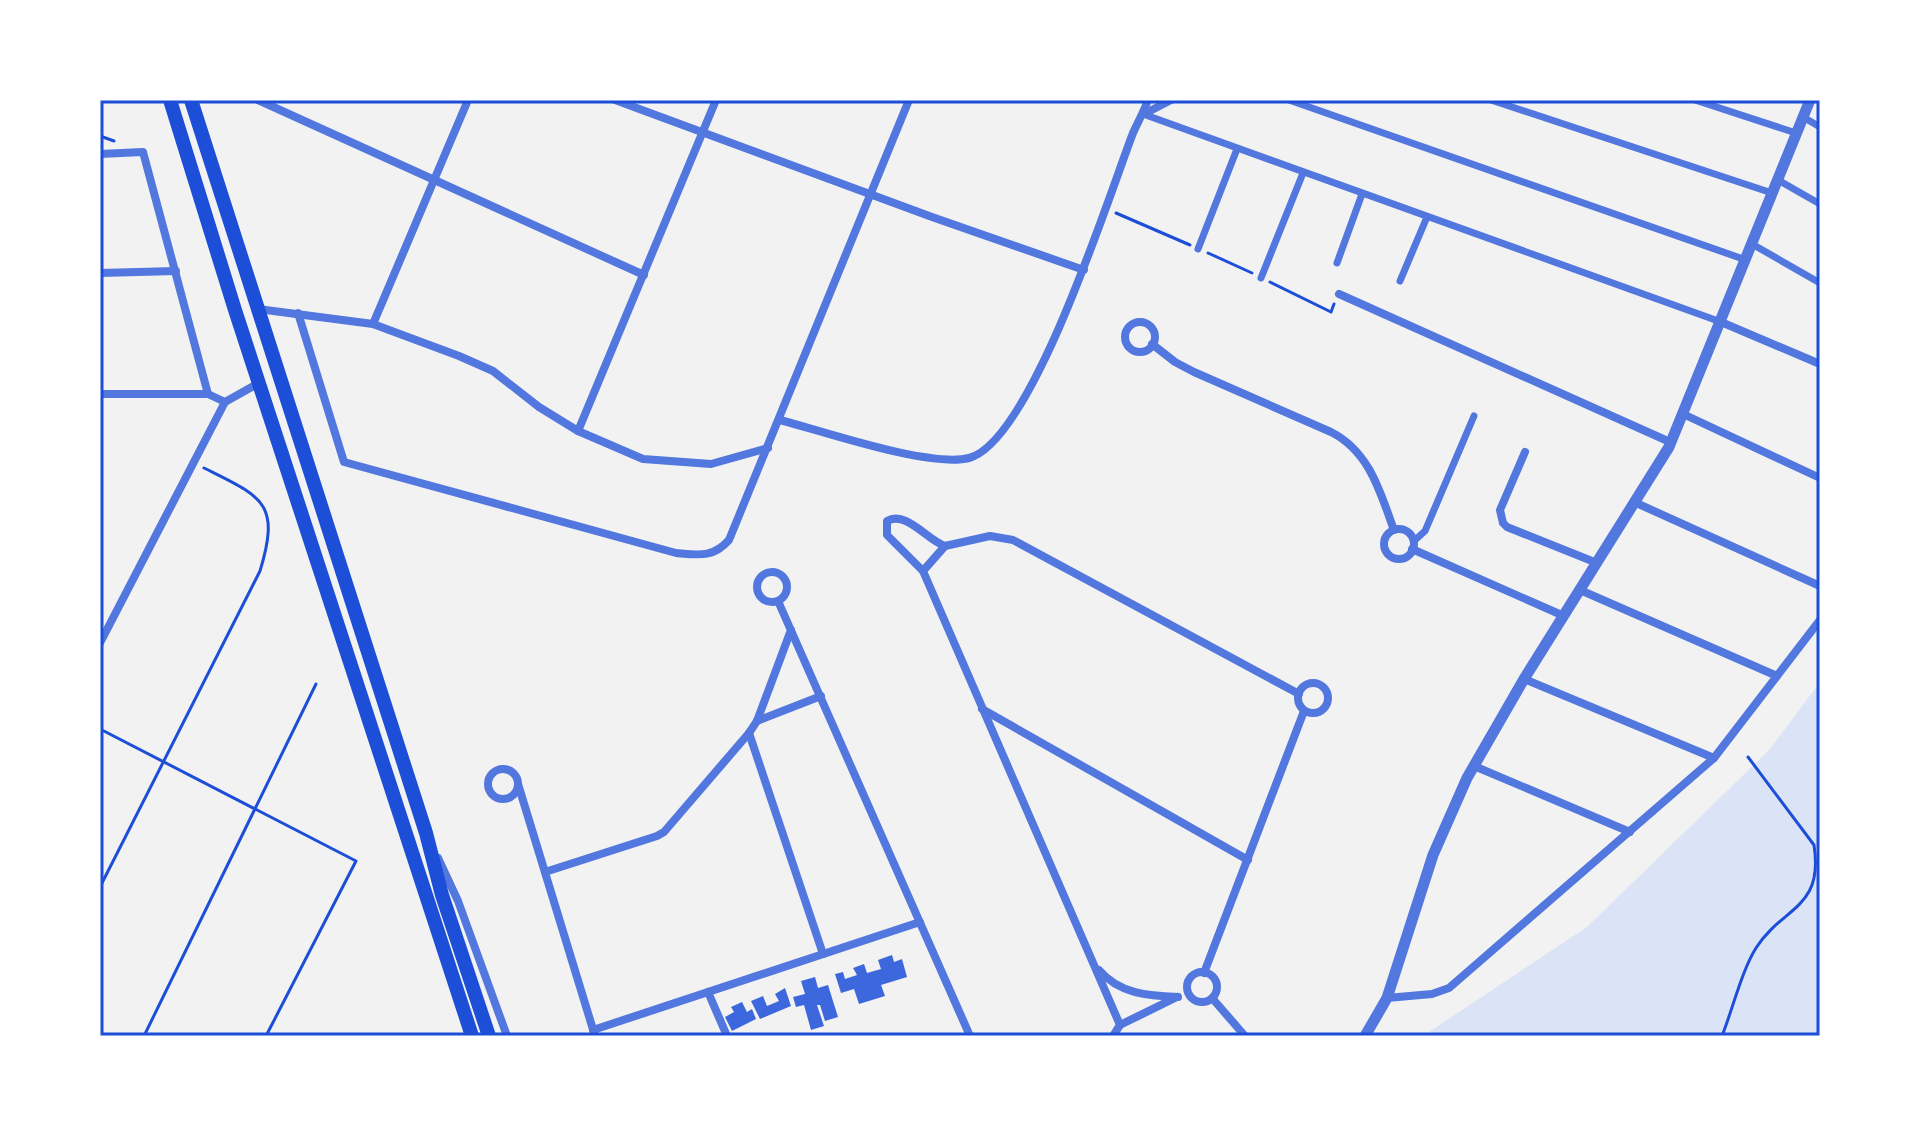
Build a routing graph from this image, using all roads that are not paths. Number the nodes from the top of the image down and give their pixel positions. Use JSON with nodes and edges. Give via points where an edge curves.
{"nodes":[{"id":1,"x":170,"y":100,"type":"edge"},
{"id":2,"x":191,"y":100,"type":"edge"},
{"id":3,"x":258,"y":100,"type":"edge"},
{"id":4,"x":468,"y":100,"type":"edge"},
{"id":5,"x":615,"y":100,"type":"edge"},
{"id":6,"x":716,"y":100,"type":"edge"},
{"id":7,"x":909,"y":100,"type":"edge"},
{"id":8,"x":1148,"y":100,"type":"edge"},
{"id":9,"x":1171,"y":100,"type":"edge"},
{"id":10,"x":1289,"y":100,"type":"edge"},
{"id":11,"x":1491,"y":100,"type":"edge"},
{"id":12,"x":1695,"y":100,"type":"edge"},
{"id":13,"x":1810,"y":100,"type":"edge"},
{"id":14,"x":1143,"y":114,"type":"junction"},
{"id":15,"x":1803,"y":117,"type":"junction"},
{"id":16,"x":1820,"y":127,"type":"edge"},
{"id":17,"x":704,"y":133,"type":"junction"},
{"id":18,"x":1796,"y":133,"type":"junction"},
{"id":19,"x":1237,"y":149,"type":"junction"},
{"id":20,"x":100,"y":154,"type":"edge"},
{"id":21,"x":1303,"y":173,"type":"junction"},
{"id":22,"x":1778,"y":180,"type":"junction"},
{"id":23,"x":434,"y":181,"type":"junction"},
{"id":24,"x":1772,"y":193,"type":"junction"},
{"id":25,"x":1362,"y":194,"type":"junction"},
{"id":26,"x":871,"y":195,"type":"junction"},
{"id":27,"x":1820,"y":204,"type":"edge"},
{"id":28,"x":1427,"y":217,"type":"junction"},
{"id":29,"x":1752,"y":244,"type":"junction"},
{"id":30,"x":1198,"y":249,"type":"road end"},
{"id":31,"x":1746,"y":260,"type":"junction"},
{"id":32,"x":1337,"y":263,"type":"dead end"},
{"id":33,"x":1084,"y":270,"type":"junction"},
{"id":34,"x":176,"y":271,"type":"junction"},
{"id":35,"x":100,"y":273,"type":"edge"},
{"id":36,"x":644,"y":275,"type":"junction"},
{"id":37,"x":1261,"y":278,"type":"road end"},
{"id":38,"x":1400,"y":281,"type":"dead end"},
{"id":39,"x":1820,"y":283,"type":"edge"},
{"id":40,"x":1339,"y":294,"type":"road end"},
{"id":41,"x":257,"y":309,"type":"junction"},
{"id":42,"x":298,"y":313,"type":"junction"},
{"id":43,"x":1721,"y":322,"type":"junction"},
{"id":44,"x":373,"y":324,"type":"junction"},
{"id":45,"x":1152,"y":344,"type":"dead end"},
{"id":46,"x":1820,"y":364,"type":"edge"},
{"id":47,"x":259,"y":383,"type":"junction"},
{"id":48,"x":100,"y":394,"type":"edge"},
{"id":49,"x":208,"y":394,"type":"junction"},
{"id":50,"x":225,"y":402,"type":"junction"},
{"id":51,"x":1683,"y":414,"type":"junction"},
{"id":52,"x":1474,"y":416,"type":"dead end"},
{"id":53,"x":780,"y":420,"type":"junction"},
{"id":54,"x":578,"y":431,"type":"junction"},
{"id":55,"x":1670,"y":442,"type":"junction"},
{"id":56,"x":768,"y":448,"type":"junction"},
{"id":57,"x":1525,"y":452,"type":"dead end"},
{"id":58,"x":1820,"y":478,"type":"edge"},
{"id":59,"x":1634,"y":502,"type":"junction"},
{"id":60,"x":1394,"y":530,"type":"junction"},
{"id":61,"x":1413,"y":545,"type":"junction"},
{"id":62,"x":945,"y":546,"type":"junction"},
{"id":63,"x":1597,"y":563,"type":"junction"},
{"id":64,"x":923,"y":571,"type":"junction"},
{"id":65,"x":1820,"y":586,"type":"edge"},
{"id":66,"x":1580,"y":590,"type":"junction"},
{"id":67,"x":778,"y":601,"type":"dead end"},
{"id":68,"x":1564,"y":616,"type":"junction"},
{"id":69,"x":1820,"y":620,"type":"edge"},
{"id":70,"x":791,"y":629,"type":"junction"},
{"id":71,"x":100,"y":643,"type":"edge"},
{"id":72,"x":1777,"y":676,"type":"junction"},
{"id":73,"x":1524,"y":679,"type":"junction"},
{"id":74,"x":1299,"y":694,"type":"junction"},
{"id":75,"x":821,"y":696,"type":"junction"},
{"id":76,"x":982,"y":708,"type":"junction"},
{"id":77,"x":1304,"y":711,"type":"junction"},
{"id":78,"x":757,"y":721,"type":"junction"},
{"id":79,"x":749,"y":733,"type":"junction"},
{"id":80,"x":1714,"y":758,"type":"junction"},
{"id":81,"x":1474,"y":766,"type":"junction"},
{"id":82,"x":518,"y":784,"type":"dead end"},
{"id":83,"x":1630,"y":832,"type":"junction"},
{"id":84,"x":426,"y":833,"type":"junction"},
{"id":85,"x":1248,"y":860,"type":"junction"},
{"id":86,"x":545,"y":872,"type":"junction"},
{"id":87,"x":920,"y":922,"type":"junction"},
{"id":88,"x":823,"y":954,"type":"junction"},
{"id":89,"x":1092,"y":962,"type":"junction"},
{"id":90,"x":1204,"y":973,"type":"junction"},
{"id":91,"x":708,"y":992,"type":"junction"},
{"id":92,"x":1188,"y":992,"type":"junction"},
{"id":93,"x":1178,"y":997,"type":"junction"},
{"id":94,"x":1212,"y":998,"type":"junction"},
{"id":95,"x":1387,"y":998,"type":"junction"},
{"id":96,"x":1120,"y":1025,"type":"junction"},
{"id":97,"x":594,"y":1033,"type":"edge"},
{"id":98,"x":472,"y":1036,"type":"edge"},
{"id":99,"x":489,"y":1036,"type":"edge"},
{"id":100,"x":507,"y":1036,"type":"edge"},
{"id":101,"x":727,"y":1036,"type":"edge"},
{"id":102,"x":970,"y":1036,"type":"edge"},
{"id":103,"x":1113,"y":1036,"type":"edge"},
{"id":104,"x":1245,"y":1036,"type":"edge"},
{"id":105,"x":1366,"y":1036,"type":"edge"}],
"edges":[{"from":1,"to":47,"type":"highway"},
{"from":2,"to":41,"type":"highway"},
{"from":3,"to":23,"type":"street"},
{"from":4,"to":23,"type":"street"},
{"from":5,"to":17,"type":"street"},
{"from":6,"to":17,"type":"street"},
{"from":7,"to":26,"type":"street"},
{"from":8,"to":14,"type":"street"},
{"from":9,"to":14,"type":"street"},
{"from":10,"to":31,"type":"street"},
{"from":11,"to":24,"type":"street"},
{"from":12,"to":18,"type":"street"},
{"from":13,"to":15,"type":"street"},
{"from":14,"to":19,"type":"street"},
{"from":14,"to":33,"type":"street"},
{"from":15,"to":16,"type":"street"},
{"from":15,"to":18,"type":"street"},
{"from":17,"to":26,"type":"street"},
{"from":17,"to":36,"type":"street"},
{"from":18,"to":22,"type":"street"},
{"from":19,"to":21,"type":"street"},
{"from":19,"to":30,"type":"street"},
{"from":20,"to":34,"type":"street","via":[[143,152]]},
{"from":21,"to":25,"type":"street"},
{"from":21,"to":37,"type":"street"},
{"from":22,"to":24,"type":"street"},
{"from":22,"to":27,"type":"street"},
{"from":23,"to":36,"type":"street"},
{"from":23,"to":44,"type":"street"},
{"from":24,"to":29,"type":"street"},
{"from":25,"to":28,"type":"street"},
{"from":25,"to":32,"type":"street"},
{"from":26,"to":33,"type":"street"},
{"from":26,"to":53,"type":"street"},
{"from":28,"to":38,"type":"street"},
{"from":28,"to":43,"type":"street"},
{"from":29,"to":31,"type":"street"},
{"from":29,"to":39,"type":"street"},
{"from":31,"to":43,"type":"street"},
{"from":33,"to":53,"type":"street","via":[[1022,400],[1001,433],[971,457],[924,458]]},
{"from":34,"to":35,"type":"street"},
{"from":34,"to":49,"type":"street"},
{"from":36,"to":54,"type":"street"},
{"from":40,"to":55,"type":"street"},
{"from":41,"to":42,"type":"street"},
{"from":41,"to":84,"type":"highway"},
{"from":42,"to":44,"type":"street"},
{"from":42,"to":56,"type":"street","via":[[344,462],[698,555],[719,551],[729,540]]},
{"from":43,"to":46,"type":"street"},
{"from":43,"to":51,"type":"street"},
{"from":44,"to":54,"type":"street","via":[[493,371]]},
{"from":45,"to":60,"type":"street","via":[[1194,372],[1344,440],[1371,471]]},
{"from":47,"to":50,"type":"street"},
{"from":47,"to":98,"type":"highway"},
{"from":48,"to":49,"type":"street"},
{"from":49,"to":50,"type":"street"},
{"from":50,"to":71,"type":"street"},
{"from":51,"to":55,"type":"street"},
{"from":51,"to":58,"type":"street"},
{"from":52,"to":61,"type":"street","via":[[1425,531]]},
{"from":53,"to":56,"type":"street"},
{"from":54,"to":56,"type":"street","via":[[659,462],[720,463]]},
{"from":55,"to":59,"type":"street"},
{"from":57,"to":63,"type":"street","via":[[1500,510],[1503,523]]},
{"from":59,"to":63,"type":"street"},
{"from":59,"to":65,"type":"street"},
{"from":60,"to":61,"type":"street","via":[[1405,530]]},
{"from":60,"to":61,"type":"street","via":[[1384,543],[1391,556],[1405,557]]},
{"from":61,"to":68,"type":"street"},
{"from":62,"to":64,"type":"street"},
{"from":62,"to":64,"type":"street","via":[[902,519],[887,521],[887,535]]},
{"from":62,"to":74,"type":"street","via":[[990,536],[1013,540]]},
{"from":63,"to":66,"type":"street"},
{"from":64,"to":76,"type":"street"},
{"from":66,"to":68,"type":"street"},
{"from":66,"to":72,"type":"street"},
{"from":67,"to":70,"type":"street"},
{"from":68,"to":73,"type":"street"},
{"from":69,"to":72,"type":"street"},
{"from":70,"to":75,"type":"street"},
{"from":70,"to":78,"type":"street"},
{"from":72,"to":80,"type":"street"},
{"from":73,"to":80,"type":"street"},
{"from":73,"to":81,"type":"street"},
{"from":74,"to":77,"type":"street"},
{"from":74,"to":77,"type":"street","via":[[1315,684],[1327,696],[1319,712]]},
{"from":75,"to":78,"type":"street"},
{"from":75,"to":87,"type":"street"},
{"from":76,"to":85,"type":"street"},
{"from":76,"to":89,"type":"street"},
{"from":77,"to":85,"type":"street"},
{"from":78,"to":79,"type":"street"},
{"from":79,"to":86,"type":"street","via":[[664,832]]},
{"from":79,"to":88,"type":"street"},
{"from":80,"to":83,"type":"street"},
{"from":81,"to":83,"type":"street"},
{"from":81,"to":95,"type":"street","via":[[1438,840]]},
{"from":82,"to":86,"type":"street"},
{"from":83,"to":95,"type":"street","via":[[1449,988]]},
{"from":84,"to":99,"type":"highway"},
{"from":84,"to":100,"type":"street","via":[[458,901]]},
{"from":85,"to":90,"type":"street"},
{"from":86,"to":97,"type":"street"},
{"from":87,"to":88,"type":"street"},
{"from":87,"to":102,"type":"street"},
{"from":88,"to":91,"type":"street"},
{"from":89,"to":93,"type":"street","via":[[1129,991]]},
{"from":89,"to":96,"type":"street"},
{"from":90,"to":92,"type":"street","via":[[1191,978]]},
{"from":90,"to":94,"type":"street","via":[[1216,981]]},
{"from":91,"to":97,"type":"street"},
{"from":91,"to":101,"type":"street"},
{"from":92,"to":93,"type":"street"},
{"from":92,"to":94,"type":"street","via":[[1199,1001]]},
{"from":93,"to":96,"type":"street"},
{"from":94,"to":104,"type":"street"},
{"from":95,"to":105,"type":"street"},
{"from":96,"to":103,"type":"street"}]}
